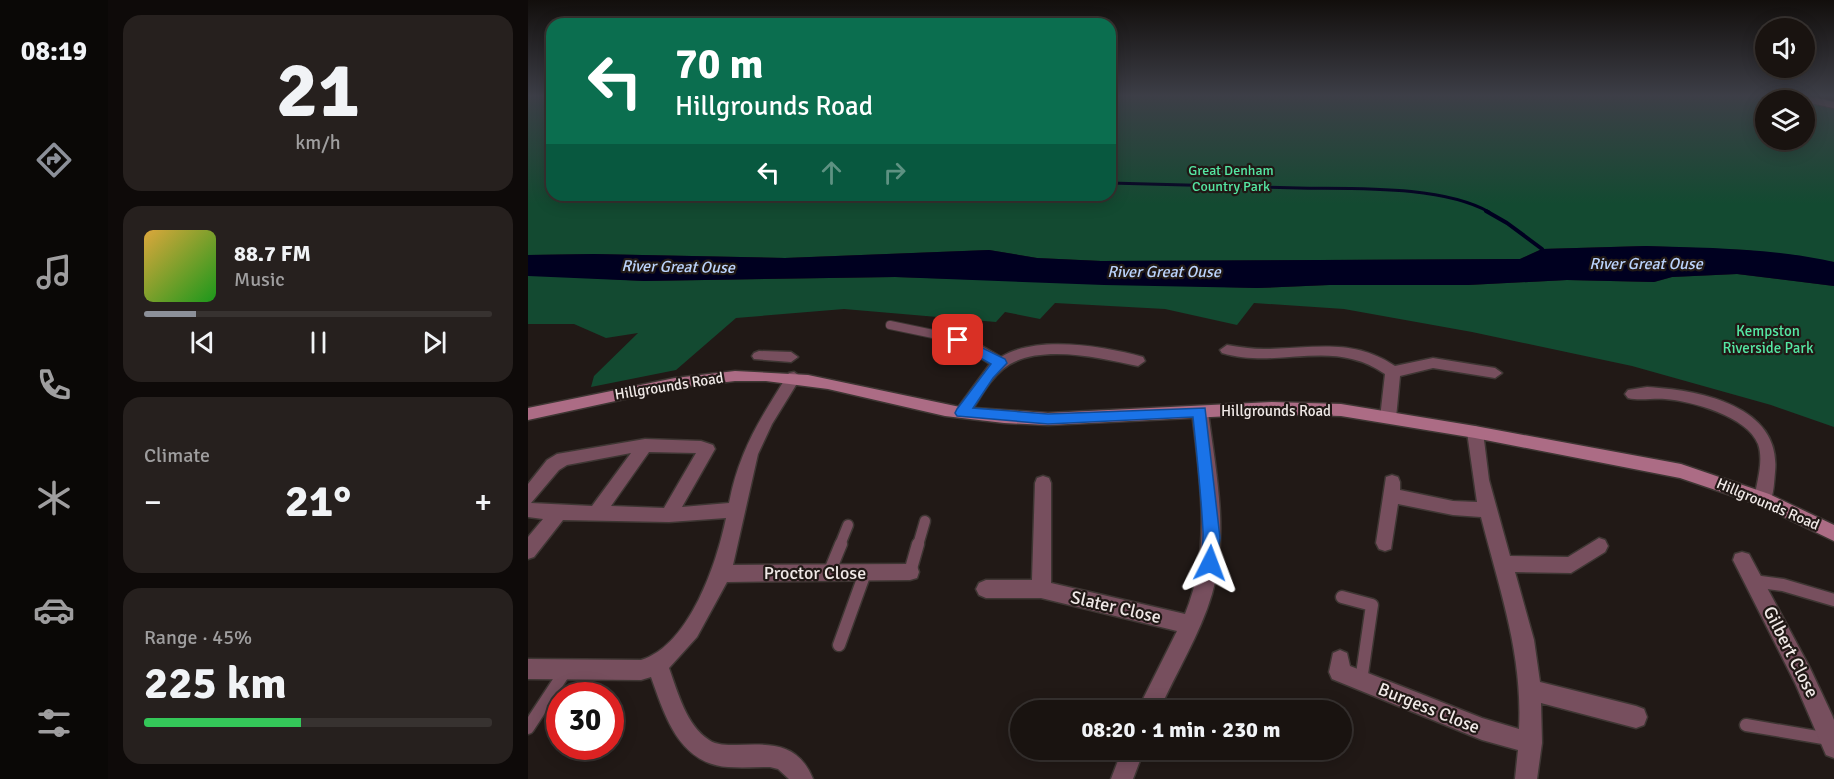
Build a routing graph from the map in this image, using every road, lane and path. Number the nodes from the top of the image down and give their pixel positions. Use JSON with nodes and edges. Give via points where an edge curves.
{"nodes":[{"id":1,"x":890,"y":325,"type":"dead end"},
{"id":2,"x":942,"y":338,"type":"joint"},
{"id":3,"x":1236,"y":349,"type":"dead end"},
{"id":4,"x":759,"y":356,"type":"dead end"},
{"id":5,"x":1132,"y":356,"type":"dead end"},
{"id":6,"x":1000,"y":363,"type":"junction"},
{"id":7,"x":1393,"y":372,"type":"junction"},
{"id":8,"x":1495,"y":373,"type":"dead end"},
{"id":9,"x":764,"y":376,"type":"junction"},
{"id":10,"x":794,"y":377,"type":"junction"},
{"id":11,"x":1633,"y":394,"type":"dead end"},
{"id":12,"x":1200,"y":412,"type":"junction"},
{"id":13,"x":962,"y":413,"type":"junction"},
{"id":14,"x":528,"y":414,"type":"edge"},
{"id":15,"x":1388,"y":418,"type":"junction"},
{"id":16,"x":1475,"y":432,"type":"junction"},
{"id":17,"x":645,"y":445,"type":"junction"},
{"id":18,"x":1043,"y":483,"type":"dead end"},
{"id":19,"x":528,"y":497,"type":"edge"},
{"id":20,"x":1763,"y":499,"type":"junction"},
{"id":21,"x":736,"y":509,"type":"junction"},
{"id":22,"x":528,"y":510,"type":"edge"},
{"id":23,"x":1487,"y":510,"type":"junction"},
{"id":24,"x":558,"y":513,"type":"junction"},
{"id":25,"x":597,"y":513,"type":"junction"},
{"id":26,"x":669,"y":515,"type":"junction"},
{"id":27,"x":925,"y":521,"type":"dead end"},
{"id":28,"x":848,"y":525,"type":"dead end"},
{"id":29,"x":1834,"y":533,"type":"edge"},
{"id":30,"x":1385,"y":543,"type":"dead end"},
{"id":31,"x":1599,"y":546,"type":"dead end"},
{"id":32,"x":528,"y":551,"type":"edge"},
{"id":33,"x":1742,"y":560,"type":"dead end"},
{"id":34,"x":1504,"y":564,"type":"junction"},
{"id":35,"x":910,"y":572,"type":"joint"},
{"id":36,"x":829,"y":573,"type":"junction"},
{"id":37,"x":865,"y":573,"type":"junction"},
{"id":38,"x":720,"y":574,"type":"junction"},
{"id":39,"x":1753,"y":581,"type":"junction"},
{"id":40,"x":986,"y":589,"type":"dead end"},
{"id":41,"x":1041,"y":589,"type":"junction"},
{"id":42,"x":1342,"y":597,"type":"dead end"},
{"id":43,"x":1834,"y":600,"type":"edge"},
{"id":44,"x":1191,"y":625,"type":"junction"},
{"id":45,"x":839,"y":645,"type":"dead end"},
{"id":46,"x":1340,"y":660,"type":"dead end"},
{"id":47,"x":657,"y":664,"type":"junction"},
{"id":48,"x":528,"y":669,"type":"edge"},
{"id":49,"x":567,"y":670,"type":"junction"},
{"id":50,"x":1361,"y":681,"type":"junction"},
{"id":51,"x":1532,"y":690,"type":"junction"},
{"id":52,"x":1154,"y":700,"type":"edge"},
{"id":53,"x":1636,"y":717,"type":"dead end"},
{"id":54,"x":1746,"y":725,"type":"dead end"},
{"id":55,"x":528,"y":728,"type":"edge"},
{"id":56,"x":1531,"y":743,"type":"junction"},
{"id":57,"x":1833,"y":743,"type":"edge"},
{"id":58,"x":1129,"y":760,"type":"edge"},
{"id":59,"x":802,"y":779,"type":"edge"},
{"id":60,"x":1122,"y":779,"type":"edge"},
{"id":61,"x":1526,"y":779,"type":"edge"}],
"edges":[{"from":1,"to":2,"type":"lane"},
{"from":2,"to":6,"type":"street","via":[[970,345]]},
{"from":3,"to":7,"type":"street","via":[[1270,354],[1348,351],[1380,361]]},
{"from":4,"to":9,"type":"street","via":[[783,356]]},
{"from":5,"to":6,"type":"street","via":[[1075,350],[1017,355]]},
{"from":6,"to":13,"type":"street"},
{"from":7,"to":8,"type":"street","via":[[1433,363],[1476,365]]},
{"from":7,"to":15,"type":"street"},
{"from":9,"to":10,"type":"street","name":"Hillgrounds Road"},
{"from":9,"to":14,"type":"street","name":"Hillgrounds Road","via":[[683,380]]},
{"from":10,"to":13,"type":"street","name":"Hillgrounds Road"},
{"from":10,"to":21,"type":"street","via":[[755,440]]},
{"from":11,"to":20,"type":"street","via":[[1668,392],[1743,418],[1763,438],[1768,452]]},
{"from":12,"to":13,"type":"street","name":"Hillgrounds Road","via":[[1048,419]]},
{"from":12,"to":15,"type":"street","name":"Hillgrounds Road","via":[[1304,408]]},
{"from":12,"to":44,"type":"street","via":[[1212,538],[1203,594]]},
{"from":15,"to":16,"type":"street","name":"Hillgrounds Road"},
{"from":16,"to":20,"type":"street","name":"Hillgrounds Road","via":[[1681,471]]},
{"from":16,"to":23,"type":"street","via":[[1476,459]]},
{"from":17,"to":19,"type":"street","via":[[563,459],[553,465]]},
{"from":17,"to":25,"type":"street"},
{"from":17,"to":26,"type":"street","via":[[707,449]]},
{"from":18,"to":41,"type":"street"},
{"from":20,"to":29,"type":"street","name":"Hillgrounds Road"},
{"from":21,"to":26,"type":"street"},
{"from":21,"to":38,"type":"street"},
{"from":22,"to":24,"type":"street"},
{"from":23,"to":30,"type":"street","via":[[1453,508],[1391,489]]},
{"from":23,"to":34,"type":"street"},
{"from":24,"to":25,"type":"street"},
{"from":24,"to":32,"type":"street"},
{"from":25,"to":26,"type":"street"},
{"from":27,"to":35,"type":"lane"},
{"from":28,"to":36,"type":"lane"},
{"from":31,"to":34,"type":"street","via":[[1571,566]]},
{"from":33,"to":39,"type":"street","name":"Gilbert Close"},
{"from":34,"to":51,"type":"street","via":[[1520,622]]},
{"from":35,"to":37,"type":"street","name":"Proctor Close"},
{"from":36,"to":37,"type":"street","name":"Proctor Close"},
{"from":36,"to":38,"type":"street","name":"Proctor Close"},
{"from":37,"to":45,"type":"lane"},
{"from":38,"to":47,"type":"street","via":[[687,635]]},
{"from":39,"to":43,"type":"lane","via":[[1784,585]]},
{"from":39,"to":57,"type":"street","name":"Gilbert Close","via":[[1793,654]]},
{"from":40,"to":41,"type":"street","name":"Slater Close"},
{"from":41,"to":44,"type":"street","name":"Slater Close"},
{"from":42,"to":50,"type":"lane","via":[[1372,605]]},
{"from":44,"to":52,"type":"street"},
{"from":46,"to":50,"type":"street","name":"Burgess Close","via":[[1339,672]]},
{"from":47,"to":49,"type":"street","via":[[641,670]]},
{"from":47,"to":59,"type":"street","via":[[678,718],[704,751],[788,760]]},
{"from":48,"to":49,"type":"street"},
{"from":49,"to":55,"type":"lane"},
{"from":50,"to":56,"type":"street","name":"Burgess Close","via":[[1482,729]]},
{"from":51,"to":53,"type":"street"},
{"from":51,"to":56,"type":"street"},
{"from":54,"to":57,"type":"lane"},
{"from":56,"to":61,"type":"street"},
{"from":58,"to":60,"type":"street"}]}
